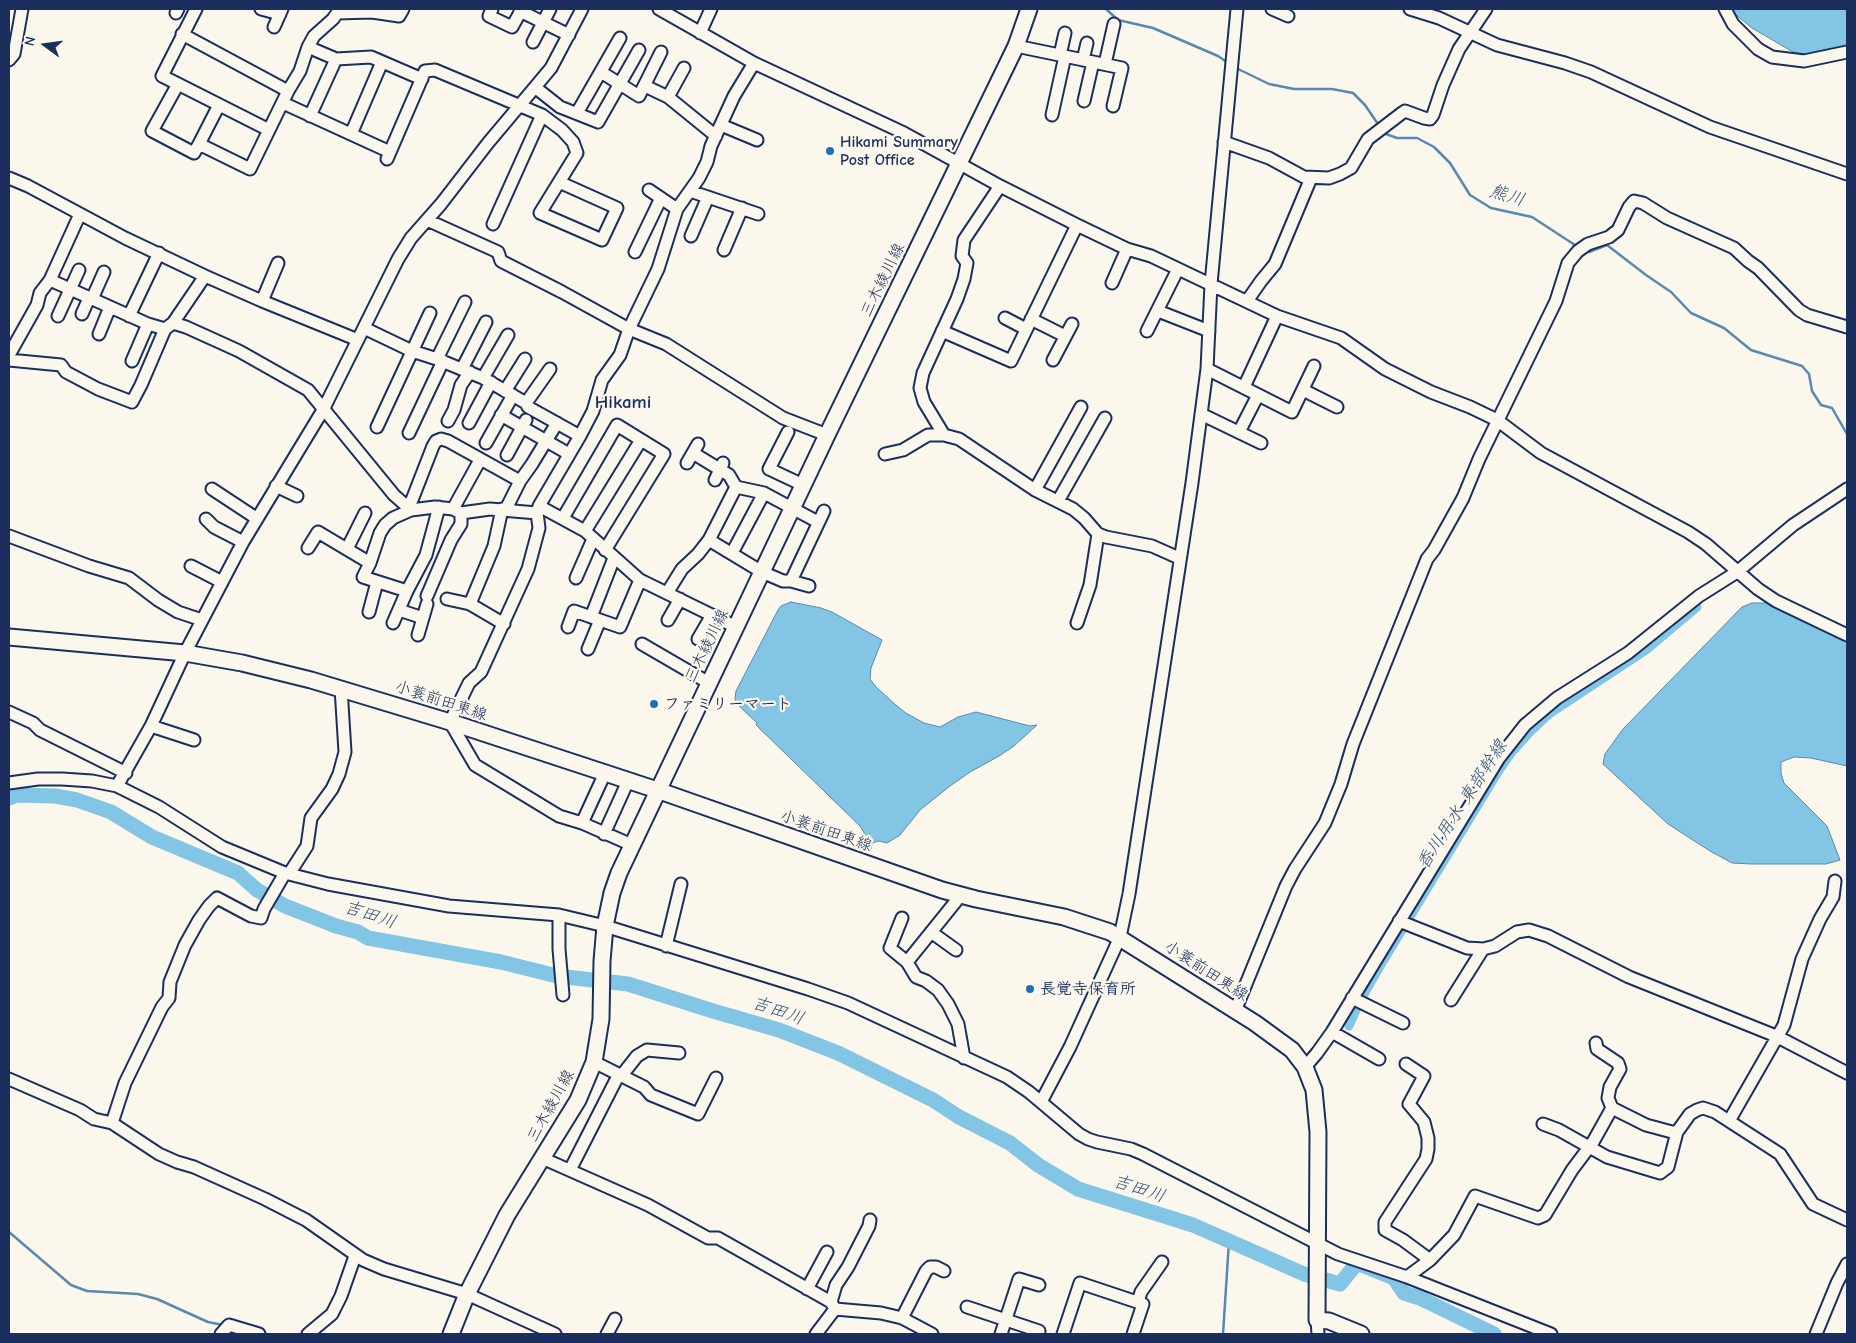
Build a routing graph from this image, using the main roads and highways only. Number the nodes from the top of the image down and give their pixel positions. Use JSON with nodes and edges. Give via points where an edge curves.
{"nodes":[{"id":1,"x":1029,"y":9,"type":"edge"},
{"id":2,"x":9,"y":637,"type":"edge"},
{"id":3,"x":657,"y":790,"type":"junction"},
{"id":4,"x":1317,"y":1320,"type":"edge"},
{"id":5,"x":451,"y":1334,"type":"edge"},
{"id":6,"x":1360,"y":1334,"type":"edge"}],
"edges":[{"from":1,"to":3,"type":"main road","name":"三木綾川線","via":[[1016,46]]},
{"from":2,"to":3,"type":"main road","name":"小蓑前田東線","via":[[185,653],[242,663],[340,688]]},
{"from":3,"to":4,"type":"main road","name":"小蓑前田東線","via":[[961,895],[1092,925],[1120,937],[1292,1050],[1314,1090],[1317,1110]]},
{"from":3,"to":5,"type":"main road","name":"三木綾川線","via":[[612,893],[605,926],[601,1019],[594,1062],[578,1100],[507,1215],[467,1294]]},
{"from":4,"to":6,"type":"main road","name":"小蓑前田東線","via":[[1329,1321]]}]}
